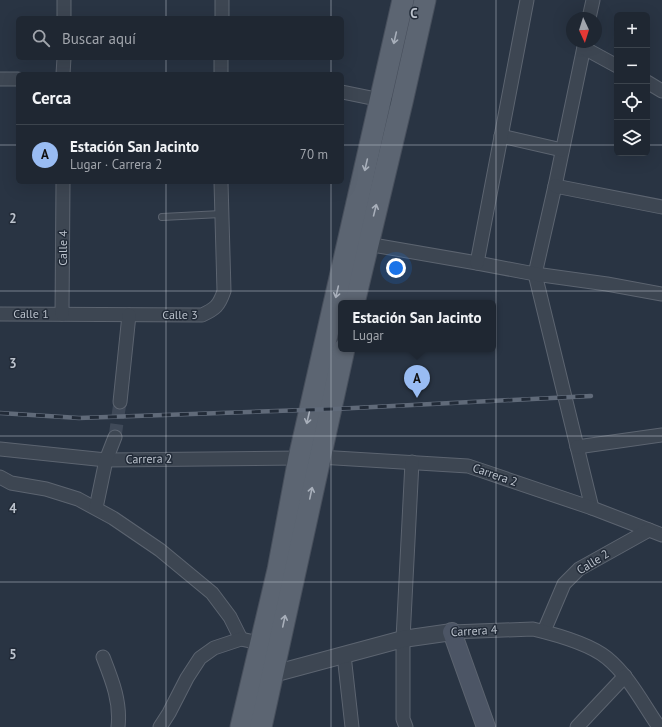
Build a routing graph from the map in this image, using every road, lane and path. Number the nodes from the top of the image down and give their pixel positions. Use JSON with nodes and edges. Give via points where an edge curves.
{"nodes":[{"id":1,"x":64,"y":0,"type":"edge"},
{"id":2,"x":222,"y":0,"type":"edge"},
{"id":3,"x":403,"y":0,"type":"edge"},
{"id":4,"x":425,"y":0,"type":"edge"},
{"id":5,"x":526,"y":0,"type":"edge"},
{"id":6,"x":593,"y":0,"type":"edge"},
{"id":7,"x":590,"y":12,"type":"edge"},
{"id":8,"x":64,"y":16,"type":"edge"},
{"id":9,"x":222,"y":16,"type":"edge"},
{"id":10,"x":583,"y":48,"type":"edge"},
{"id":11,"x":589,"y":48,"type":"edge"},
{"id":12,"x":64,"y":60,"type":"edge"},
{"id":13,"x":221,"y":60,"type":"edge"},
{"id":14,"x":614,"y":64,"type":"edge"},
{"id":15,"x":64,"y":72,"type":"edge"},
{"id":16,"x":221,"y":72,"type":"edge"},
{"id":17,"x":0,"y":79,"type":"edge"},
{"id":18,"x":16,"y":79,"type":"edge"},
{"id":19,"x":650,"y":84,"type":"edge"},
{"id":20,"x":662,"y":90,"type":"edge"},
{"id":21,"x":344,"y":92,"type":"edge"},
{"id":22,"x":381,"y":100,"type":"junction"},
{"id":23,"x":402,"y":102,"type":"junction"},
{"id":24,"x":501,"y":136,"type":"junction"},
{"id":25,"x":562,"y":150,"type":"junction"},
{"id":26,"x":63,"y":184,"type":"edge"},
{"id":27,"x":221,"y":184,"type":"edge"},
{"id":28,"x":555,"y":186,"type":"junction"},
{"id":29,"x":662,"y":207,"type":"edge"},
{"id":30,"x":221,"y":214,"type":"junction"},
{"id":31,"x":162,"y":217,"type":"dead end"},
{"id":32,"x":367,"y":244,"type":"junction"},
{"id":33,"x":477,"y":262,"type":"junction"},
{"id":34,"x":535,"y":274,"type":"junction"},
{"id":35,"x":662,"y":294,"type":"edge"},
{"id":36,"x":341,"y":300,"type":"edge"},
{"id":37,"x":355,"y":300,"type":"edge"},
{"id":38,"x":338,"y":313,"type":"edge"},
{"id":39,"x":0,"y":314,"type":"edge"},
{"id":40,"x":62,"y":314,"type":"junction"},
{"id":41,"x":129,"y":314,"type":"junction"},
{"id":42,"x":343,"y":352,"type":"edge"},
{"id":43,"x":120,"y":402,"type":"tunnel mouth"},
{"id":44,"x":662,"y":435,"type":"edge"},
{"id":45,"x":114,"y":437,"type":"tunnel mouth"},
{"id":46,"x":577,"y":447,"type":"junction"},
{"id":47,"x":0,"y":449,"type":"edge"},
{"id":48,"x":309,"y":457,"type":"junction"},
{"id":49,"x":106,"y":460,"type":"junction"},
{"id":50,"x":412,"y":462,"type":"junction"},
{"id":51,"x":0,"y":477,"type":"edge"},
{"id":52,"x":96,"y":508,"type":"junction"},
{"id":53,"x":592,"y":508,"type":"junction"},
{"id":54,"x":649,"y":530,"type":"junction"},
{"id":55,"x":662,"y":535,"type":"edge"},
{"id":56,"x":544,"y":631,"type":"junction"},
{"id":57,"x":452,"y":632,"type":"junction"},
{"id":58,"x":404,"y":639,"type":"junction"},
{"id":59,"x":260,"y":643,"type":"junction"},
{"id":60,"x":344,"y":655,"type":"junction"},
{"id":61,"x":104,"y":657,"type":"dead end"},
{"id":62,"x":263,"y":675,"type":"junction"},
{"id":63,"x":624,"y":676,"type":"junction"},
{"id":64,"x":118,"y":727,"type":"edge"},
{"id":65,"x":160,"y":727,"type":"edge"},
{"id":66,"x":241,"y":727,"type":"edge"},
{"id":67,"x":261,"y":727,"type":"edge"},
{"id":68,"x":352,"y":727,"type":"edge"},
{"id":69,"x":406,"y":727,"type":"edge"},
{"id":70,"x":486,"y":727,"type":"edge"},
{"id":71,"x":577,"y":727,"type":"edge"},
{"id":72,"x":659,"y":727,"type":"edge"}],
"edges":[{"from":1,"to":8,"type":"street"},
{"from":2,"to":9,"type":"street"},
{"from":3,"to":22,"type":"main road","one_way":true},
{"from":4,"to":23,"type":"main road"},
{"from":5,"to":24,"type":"street"},
{"from":6,"to":7,"type":"street"},
{"from":10,"to":25,"type":"street"},
{"from":11,"to":14,"type":"street"},
{"from":12,"to":15,"type":"street"},
{"from":13,"to":16,"type":"street"},
{"from":17,"to":18,"type":"street"},
{"from":19,"to":20,"type":"street"},
{"from":21,"to":22,"type":"street"},
{"from":22,"to":23,"type":"street"},
{"from":22,"to":36,"type":"main road","one_way":true},
{"from":32,"to":23,"type":"main road","one_way":true},
{"from":24,"to":25,"type":"street"},
{"from":24,"to":33,"type":"street"},
{"from":25,"to":28,"type":"street"},
{"from":26,"to":40,"type":"street","name":"Calle 4"},
{"from":27,"to":30,"type":"street","name":"Calle 3"},
{"from":28,"to":29,"type":"street"},
{"from":28,"to":34,"type":"street"},
{"from":30,"to":31,"type":"lane"},
{"from":30,"to":41,"type":"street","name":"Calle 3","via":[[224,291],[220,303],[202,315]]},
{"from":32,"to":33,"type":"street"},
{"from":32,"to":37,"type":"main road"},
{"from":33,"to":34,"type":"street"},
{"from":34,"to":35,"type":"street"},
{"from":34,"to":46,"type":"street"},
{"from":38,"to":48,"type":"main road","one_way":true},
{"from":39,"to":40,"type":"street","name":"Calle 1"},
{"from":40,"to":41,"type":"street","name":"Calle 3"},
{"from":41,"to":43,"type":"street"},
{"from":42,"to":48,"type":"main road"},
{"from":44,"to":46,"type":"street"},
{"from":45,"to":49,"type":"street"},
{"from":46,"to":53,"type":"street"},
{"from":47,"to":49,"type":"street","name":"Carrera 2"},
{"from":48,"to":49,"type":"street","name":"Carrera 2"},
{"from":48,"to":50,"type":"street","name":"Carrera 2"},
{"from":48,"to":59,"type":"main road"},
{"from":49,"to":52,"type":"street"},
{"from":50,"to":53,"type":"street","name":"Carrera 2","via":[[468,466]]},
{"from":50,"to":58,"type":"street"},
{"from":51,"to":52,"type":"street","via":[[11,483],[78,499]]},
{"from":52,"to":59,"type":"street","via":[[160,550],[200,583],[230,617]]},
{"from":53,"to":54,"type":"street","name":"Carrera 2"},
{"from":54,"to":55,"type":"street","name":"Carrera 2"},
{"from":54,"to":56,"type":"street","name":"Calle 2","via":[[579,569],[564,584]]},
{"from":56,"to":57,"type":"street","name":"Carrera 4","via":[[533,628]]},
{"from":56,"to":63,"type":"street","name":"Carrera 4","via":[[588,646],[607,658]]},
{"from":57,"to":58,"type":"street","name":"Carrera 4"},
{"from":57,"to":70,"type":"main road"},
{"from":58,"to":60,"type":"street","name":"Carrera 4"},
{"from":58,"to":69,"type":"street"},
{"from":59,"to":62,"type":"main road"},
{"from":59,"to":65,"type":"street","via":[[214,648],[200,658]]},
{"from":60,"to":62,"type":"street","name":"Carrera 4"},
{"from":60,"to":68,"type":"street"},
{"from":61,"to":64,"type":"street","via":[[117,698]]},
{"from":62,"to":66,"type":"main road"},
{"from":62,"to":67,"type":"main road"},
{"from":63,"to":71,"type":"street"},
{"from":63,"to":72,"type":"street","name":"Carrera 4"}]}
